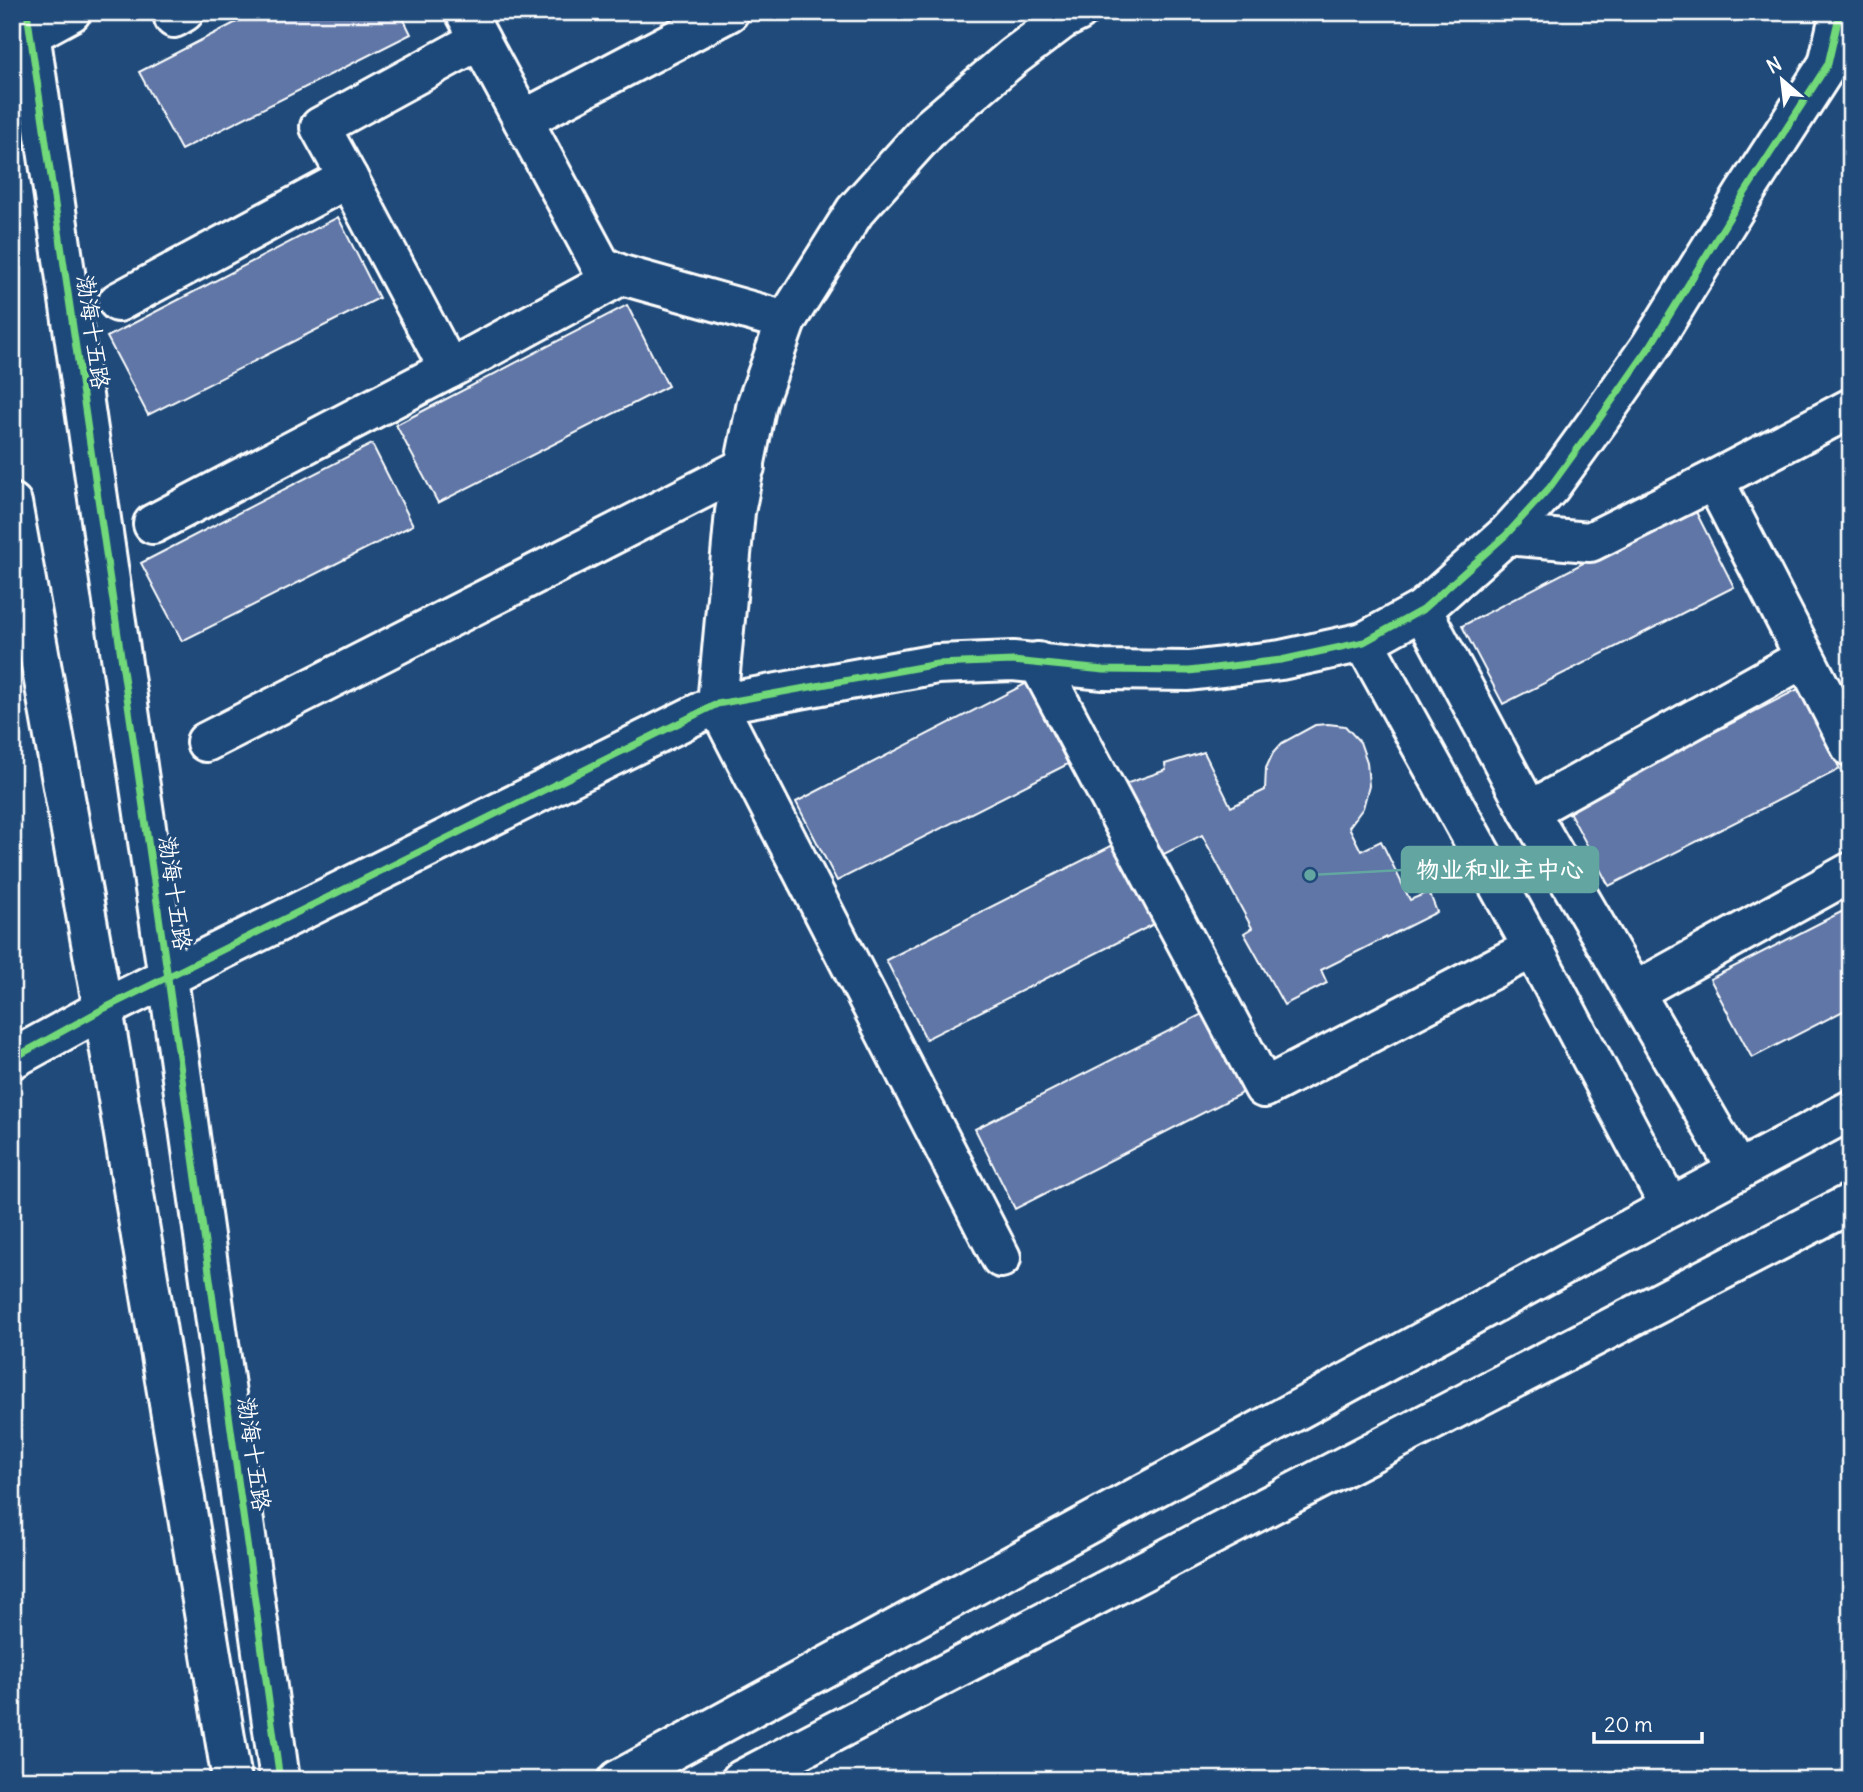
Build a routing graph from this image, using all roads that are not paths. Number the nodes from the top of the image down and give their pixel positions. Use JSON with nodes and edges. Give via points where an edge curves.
{"nodes":[{"id":1,"x":71,"y":12,"type":"edge"},
{"id":2,"x":729,"y":12,"type":"edge"},
{"id":3,"x":1840,"y":12,"type":"edge"},
{"id":4,"x":1065,"y":15,"type":"edge"},
{"id":5,"x":472,"y":26,"type":"edge"},
{"id":6,"x":23,"y":30,"type":"edge"},
{"id":7,"x":523,"y":120,"type":"junction"},
{"id":8,"x":348,"y":178,"type":"junction"},
{"id":9,"x":622,"y":275,"type":"junction"},
{"id":10,"x":118,"y":302,"type":"dead end"},
{"id":11,"x":786,"y":321,"type":"junction"},
{"id":12,"x":449,"y":369,"type":"junction"},
{"id":13,"x":1851,"y":408,"type":"edge"},
{"id":14,"x":745,"y":467,"type":"junction"},
{"id":15,"x":1714,"y":480,"type":"junction"},
{"id":16,"x":12,"y":503,"type":"edge"},
{"id":17,"x":153,"y":524,"type":"dead end"},
{"id":18,"x":1506,"y":535,"type":"junction"},
{"id":19,"x":1422,"y":610,"type":"junction"},
{"id":20,"x":1363,"y":642,"type":"junction"},
{"id":21,"x":1804,"y":657,"type":"junction"},
{"id":22,"x":1038,"y":662,"type":"junction"},
{"id":23,"x":717,"y":704,"type":"junction"},
{"id":24,"x":206,"y":742,"type":"dead end"},
{"id":25,"x":1851,"y":747,"type":"edge"},
{"id":26,"x":1529,"y":811,"type":"junction"},
{"id":27,"x":1851,"y":872,"type":"edge"},
{"id":28,"x":1533,"y":948,"type":"junction"},
{"id":29,"x":168,"y":978,"type":"junction"},
{"id":30,"x":1634,"y":992,"type":"junction"},
{"id":31,"x":103,"y":1009,"type":"junction"},
{"id":32,"x":12,"y":1059,"type":"edge"},
{"id":33,"x":1851,"y":1110,"type":"edge"},
{"id":34,"x":1738,"y":1171,"type":"junction"},
{"id":35,"x":1851,"y":1203,"type":"edge"},
{"id":36,"x":1670,"y":1207,"type":"junction"},
{"id":37,"x":1001,"y":1258,"type":"dead end"},
{"id":38,"x":232,"y":1780,"type":"edge"},
{"id":39,"x":280,"y":1780,"type":"edge"},
{"id":40,"x":618,"y":1780,"type":"edge"},
{"id":41,"x":741,"y":1780,"type":"edge"}],
"edges":[{"from":1,"to":6,"type":"street"},
{"from":2,"to":7,"type":"street"},
{"from":3,"to":18,"type":"street","via":[[1828,64],[1651,345],[1550,488]]},
{"from":4,"to":11,"type":"street","via":[[931,127],[855,211]]},
{"from":5,"to":7,"type":"street"},
{"from":5,"to":8,"type":"street","via":[[320,127]]},
{"from":6,"to":29,"type":"street","name":"渤海十五路"},
{"from":7,"to":9,"type":"street","via":[[601,266]]},
{"from":8,"to":10,"type":"street"},
{"from":8,"to":12,"type":"street"},
{"from":9,"to":11,"type":"street"},
{"from":9,"to":12,"type":"street"},
{"from":11,"to":14,"type":"street","via":[[757,403]]},
{"from":12,"to":17,"type":"street"},
{"from":13,"to":15,"type":"street"},
{"from":14,"to":23,"type":"street","via":[[735,512]]},
{"from":14,"to":24,"type":"street"},
{"from":15,"to":18,"type":"street","via":[[1590,542]]},
{"from":15,"to":21,"type":"street"},
{"from":16,"to":31,"type":"street"},
{"from":18,"to":19,"type":"street"},
{"from":19,"to":20,"type":"street"},
{"from":19,"to":26,"type":"street"},
{"from":20,"to":22,"type":"street","via":[[1281,660],[1189,671],[1104,670]]},
{"from":20,"to":28,"type":"street"},
{"from":21,"to":25,"type":"street"},
{"from":21,"to":26,"type":"street"},
{"from":22,"to":23,"type":"street","via":[[937,664]]},
{"from":22,"to":28,"type":"street","via":[[1264,1088]]},
{"from":23,"to":29,"type":"street"},
{"from":23,"to":37,"type":"street"},
{"from":26,"to":30,"type":"street"},
{"from":27,"to":30,"type":"street"},
{"from":28,"to":36,"type":"street"},
{"from":29,"to":31,"type":"street"},
{"from":29,"to":39,"type":"street","name":"渤海十五路"},
{"from":30,"to":34,"type":"street"},
{"from":31,"to":32,"type":"street"},
{"from":31,"to":38,"type":"street"},
{"from":33,"to":34,"type":"street"},
{"from":34,"to":36,"type":"street"},
{"from":35,"to":41,"type":"street"},
{"from":36,"to":40,"type":"street"}]}
